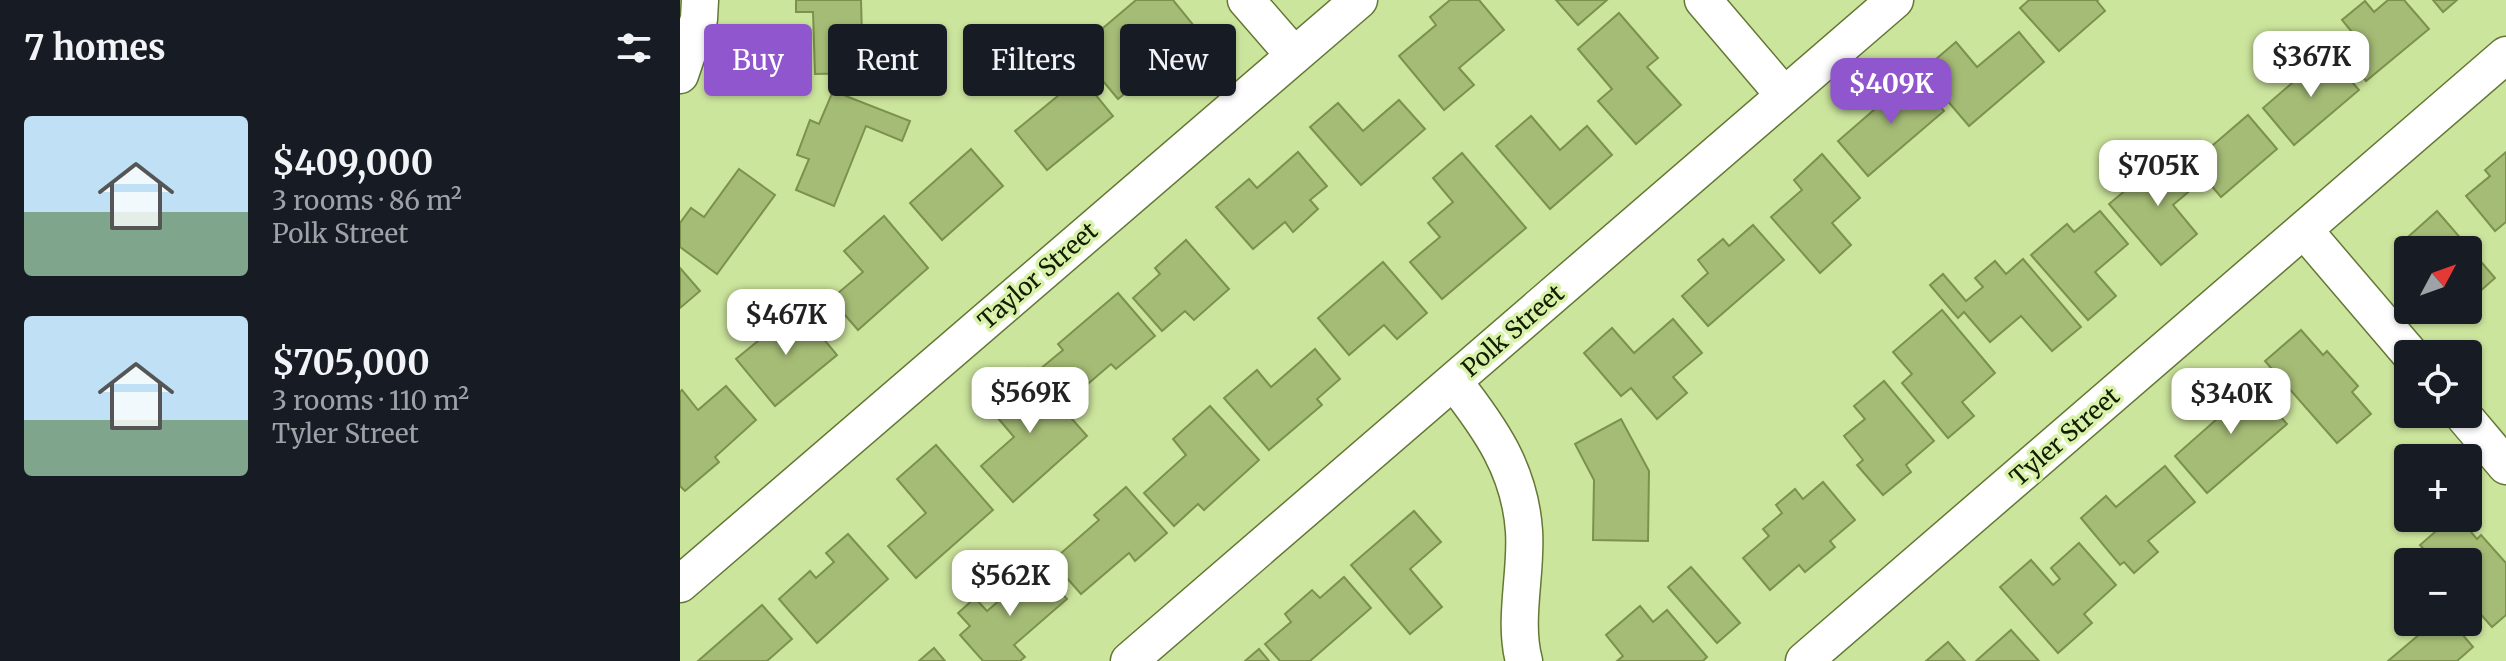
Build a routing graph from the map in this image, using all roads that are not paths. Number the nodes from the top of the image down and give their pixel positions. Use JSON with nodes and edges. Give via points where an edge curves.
{"nodes":[{"id":1,"x":700,"y":0,"type":"edge"},
{"id":2,"x":1246,"y":0,"type":"edge"},
{"id":3,"x":1359,"y":0,"type":"edge"},
{"id":4,"x":1703,"y":0,"type":"edge"},
{"id":5,"x":1895,"y":0,"type":"edge"},
{"id":6,"x":1294,"y":55,"type":"junction"},
{"id":7,"x":2506,"y":55,"type":"edge"},
{"id":8,"x":680,"y":75,"type":"edge"},
{"id":9,"x":1784,"y":95,"type":"junction"},
{"id":10,"x":2304,"y":230,"type":"junction"},
{"id":11,"x":2398,"y":340,"type":"edge"},
{"id":12,"x":1454,"y":382,"type":"junction"},
{"id":13,"x":2474,"y":428,"type":"edge"},
{"id":14,"x":2506,"y":466,"type":"edge"},
{"id":15,"x":680,"y":584,"type":"edge"},
{"id":16,"x":1129,"y":661,"type":"edge"},
{"id":17,"x":1524,"y":661,"type":"edge"},
{"id":18,"x":1804,"y":661,"type":"edge"}],
"edges":[{"from":1,"to":8,"type":"street"},
{"from":2,"to":6,"type":"street"},
{"from":3,"to":6,"type":"street","name":"Taylor Street"},
{"from":4,"to":9,"type":"street"},
{"from":5,"to":9,"type":"street","name":"Polk Street"},
{"from":6,"to":15,"type":"street","name":"Taylor Street"},
{"from":7,"to":10,"type":"street","name":"Tyler Street"},
{"from":9,"to":12,"type":"street","name":"Polk Street"},
{"from":10,"to":11,"type":"street"},
{"from":10,"to":18,"type":"street","name":"Tyler Street"},
{"from":12,"to":16,"type":"street","name":"Polk Street"},
{"from":12,"to":17,"type":"street","via":[[1488,426],[1518,494],[1524,532]]},
{"from":13,"to":14,"type":"street"}]}
